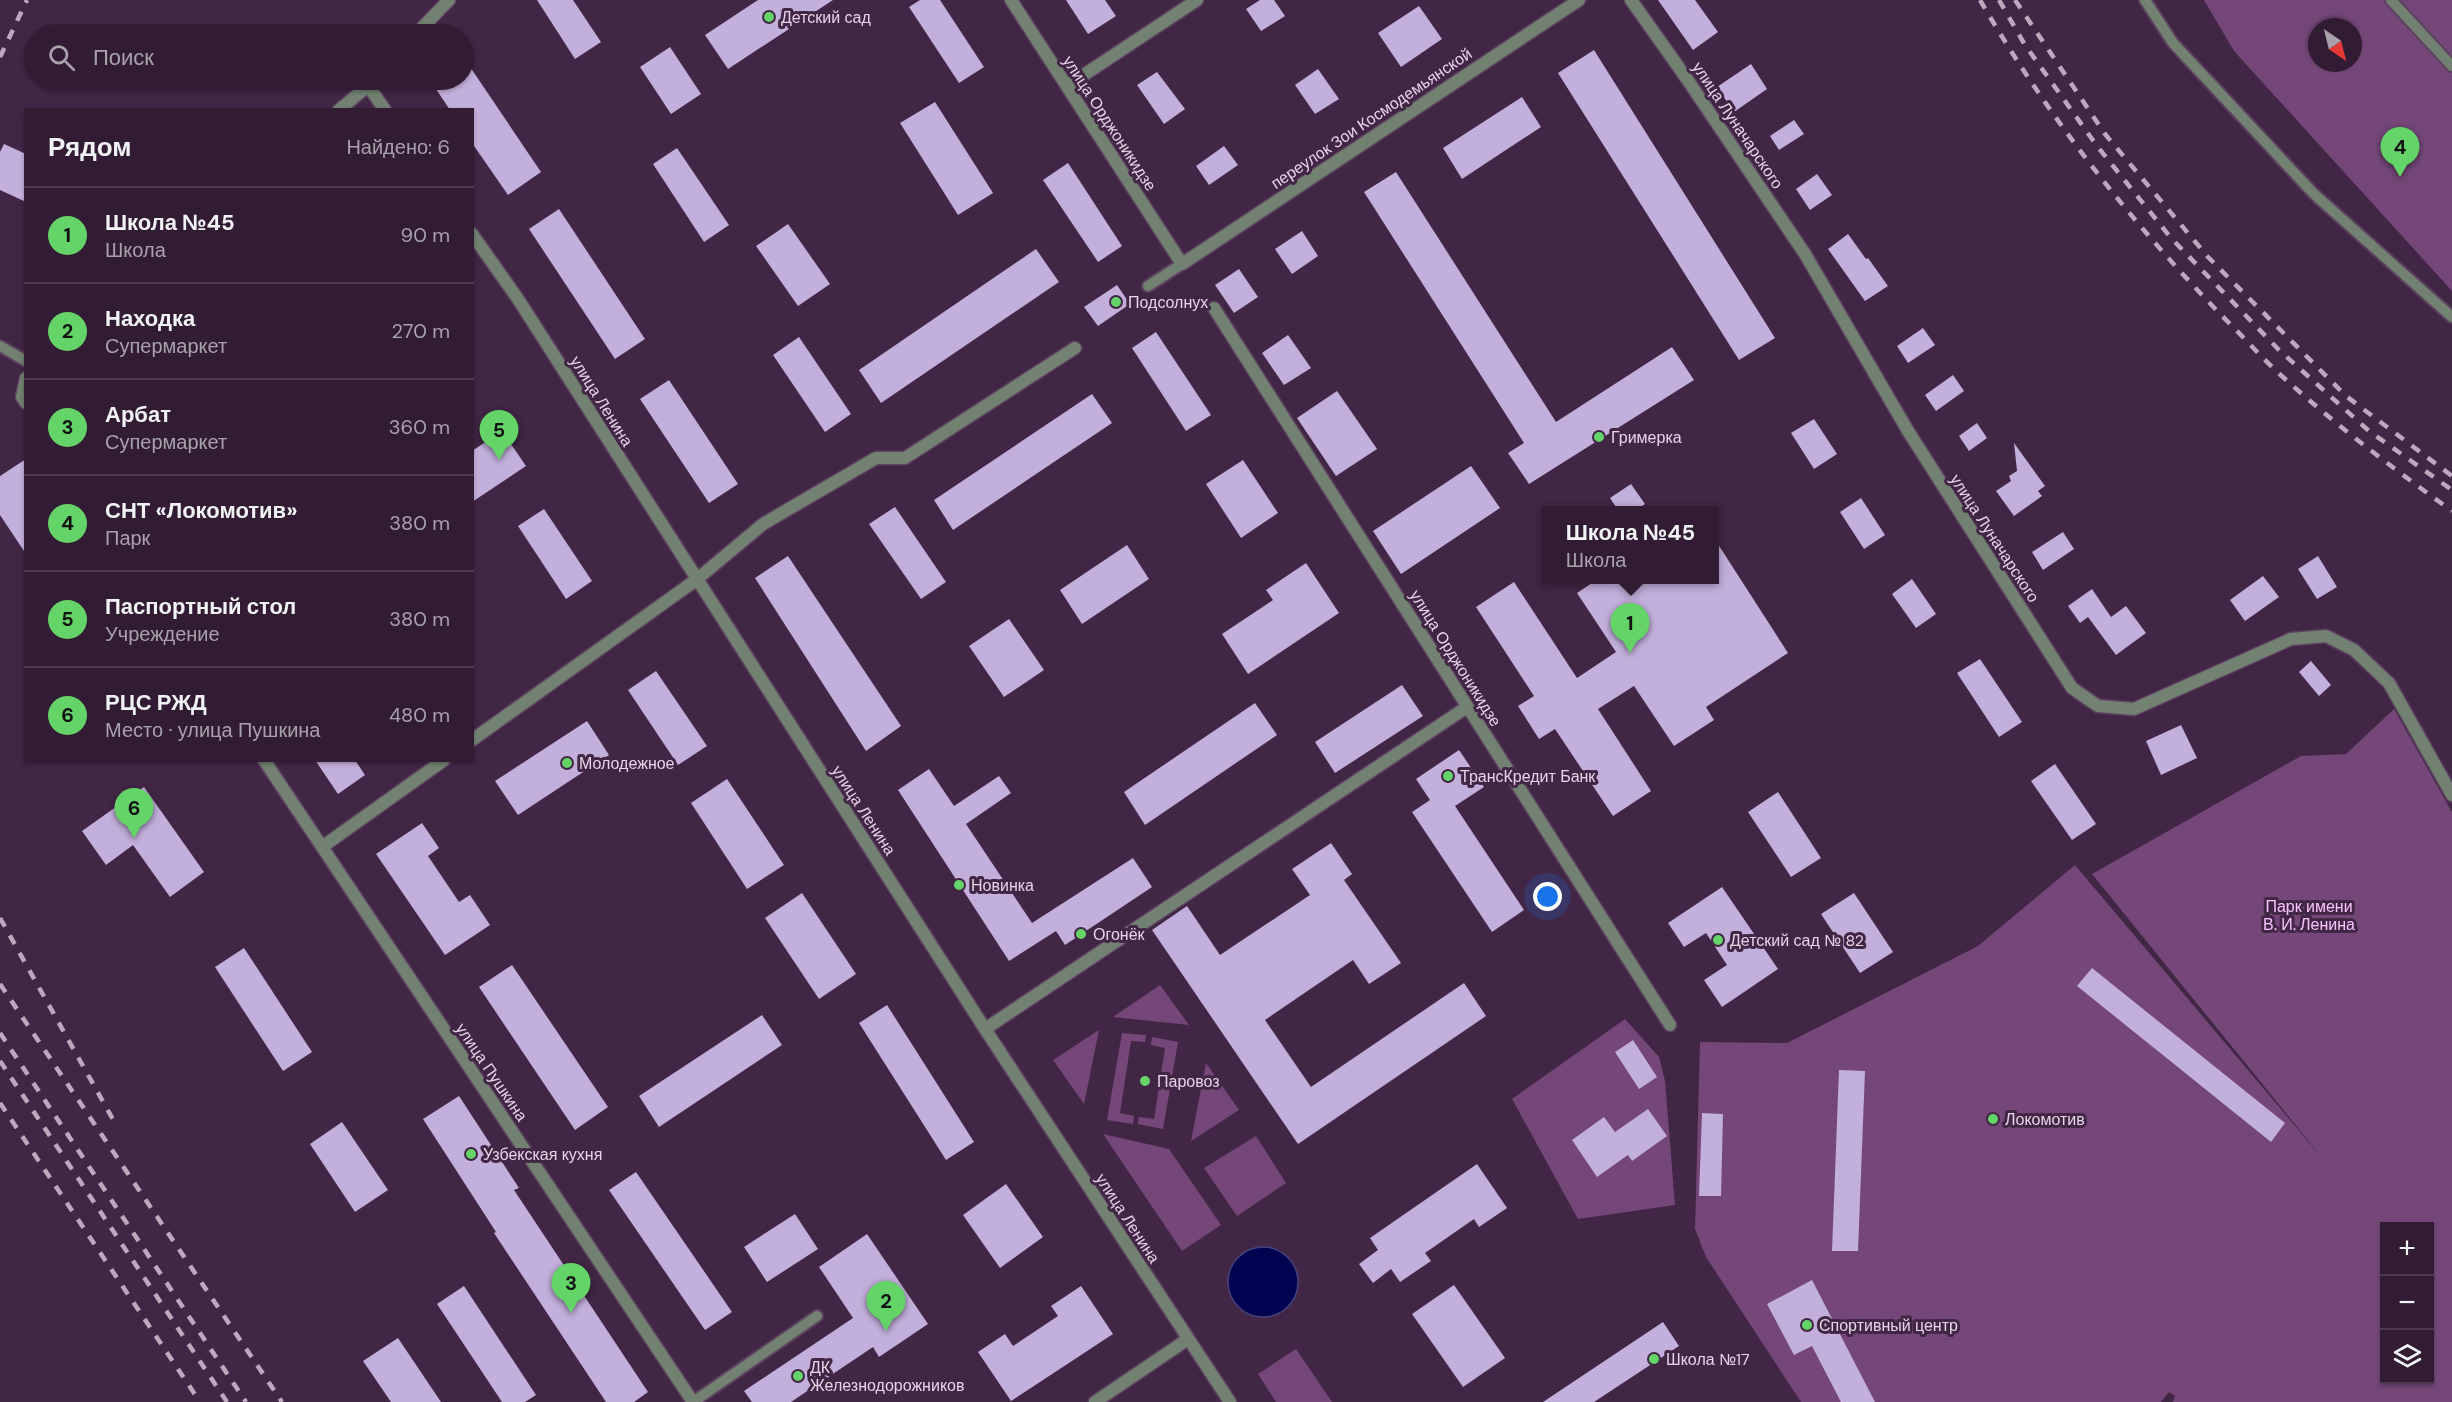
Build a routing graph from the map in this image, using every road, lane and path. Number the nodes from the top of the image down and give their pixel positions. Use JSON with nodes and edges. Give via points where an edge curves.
{"nodes":[{"id":1,"x":1011,"y":0,"type":"edge"},
{"id":2,"x":1197,"y":0,"type":"edge"},
{"id":3,"x":1579,"y":0,"type":"edge"},
{"id":4,"x":1630,"y":0,"type":"edge"},
{"id":5,"x":2145,"y":0,"type":"edge"},
{"id":6,"x":2391,"y":0,"type":"edge"},
{"id":7,"x":446,"y":1,"type":"edge"},
{"id":8,"x":425,"y":24,"type":"edge"},
{"id":9,"x":2452,"y":66,"type":"edge"},
{"id":10,"x":1067,"y":86,"type":"junction"},
{"id":11,"x":363,"y":90,"type":"edge"},
{"id":12,"x":375,"y":90,"type":"edge"},
{"id":13,"x":341,"y":108,"type":"edge"},
{"id":14,"x":384,"y":108,"type":"edge"},
{"id":15,"x":474,"y":237,"type":"edge"},
{"id":16,"x":1182,"y":264,"type":"junction"},
{"id":17,"x":1148,"y":286,"type":"dead end"},
{"id":18,"x":1214,"y":309,"type":"dead end"},
{"id":19,"x":2452,"y":317,"type":"edge"},
{"id":20,"x":0,"y":346,"type":"edge"},
{"id":21,"x":1075,"y":348,"type":"dead end"},
{"id":22,"x":24,"y":361,"type":"edge"},
{"id":23,"x":696,"y":580,"type":"junction"},
{"id":24,"x":1467,"y":707,"type":"junction"},
{"id":25,"x":474,"y":739,"type":"edge"},
{"id":26,"x":265,"y":762,"type":"edge"},
{"id":27,"x":441,"y":762,"type":"edge"},
{"id":28,"x":2452,"y":795,"type":"edge"},
{"id":29,"x":322,"y":847,"type":"junction"},
{"id":30,"x":1670,"y":1025,"type":"dead end"},
{"id":31,"x":985,"y":1029,"type":"junction"},
{"id":32,"x":817,"y":1317,"type":"dead end"},
{"id":33,"x":1188,"y":1339,"type":"junction"},
{"id":34,"x":693,"y":1402,"type":"edge"},
{"id":35,"x":1095,"y":1402,"type":"edge"},
{"id":36,"x":1230,"y":1402,"type":"edge"}],
"edges":[{"from":1,"to":10,"type":"street","name":"улица Орджоникидзе"},
{"from":2,"to":10,"type":"street"},
{"from":3,"to":16,"type":"street","name":"переулок Зои Космодемьянской"},
{"from":4,"to":28,"type":"street","name":"улица Луначарского","via":[[1805,254],[1908,431],[2072,688],[2098,706],[2134,709],[2291,639],[2326,636],[2354,650],[2389,683]]},
{"from":5,"to":19,"type":"lane","via":[[2173,43],[2314,194]]},
{"from":6,"to":9,"type":"lane"},
{"from":7,"to":8,"type":"street"},
{"from":10,"to":16,"type":"street","name":"улица Орджоникидзе"},
{"from":11,"to":13,"type":"street"},
{"from":12,"to":14,"type":"street"},
{"from":15,"to":23,"type":"street","name":"улица Ленина","via":[[518,299]]},
{"from":16,"to":17,"type":"lane"},
{"from":18,"to":24,"type":"street","name":"улица Орджоникидзе"},
{"from":20,"to":22,"type":"lane"},
{"from":21,"to":23,"type":"street","via":[[905,458],[876,458],[763,524]]},
{"from":23,"to":25,"type":"street"},
{"from":23,"to":31,"type":"street","name":"улица Ленина"},
{"from":24,"to":30,"type":"street","name":"улица Орджоникидзе"},
{"from":24,"to":31,"type":"street"},
{"from":26,"to":29,"type":"street","name":"улица Пушкина"},
{"from":27,"to":29,"type":"street"},
{"from":29,"to":34,"type":"street","name":"улица Пушкина"},
{"from":31,"to":33,"type":"street","name":"улица Ленина"},
{"from":32,"to":34,"type":"lane"},
{"from":33,"to":35,"type":"street"},
{"from":33,"to":36,"type":"street","name":"улица Ленина"}]}
